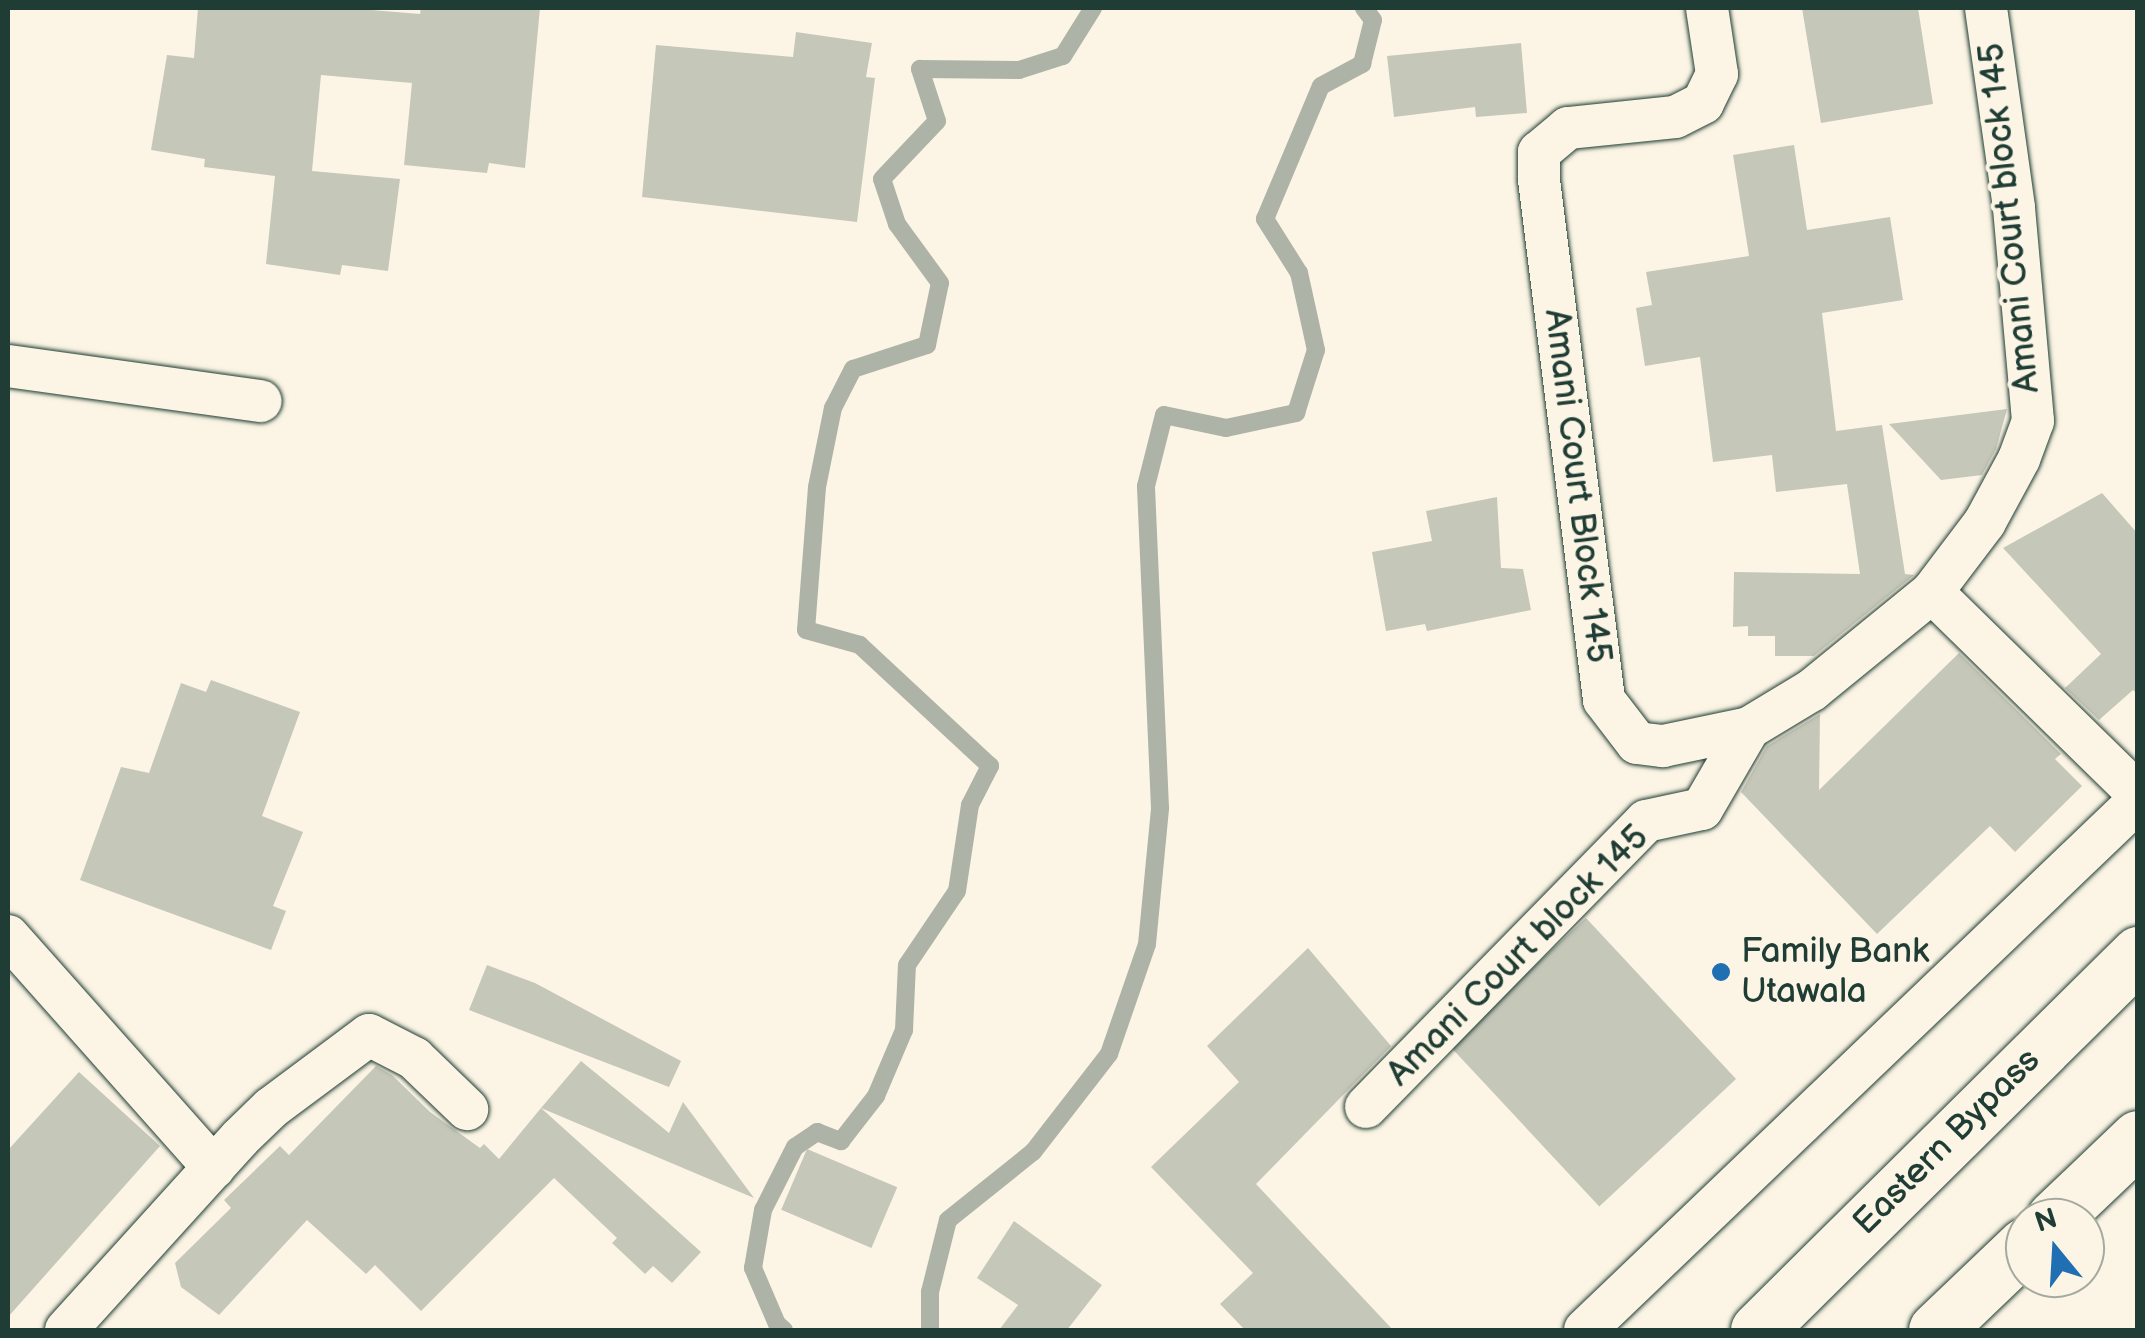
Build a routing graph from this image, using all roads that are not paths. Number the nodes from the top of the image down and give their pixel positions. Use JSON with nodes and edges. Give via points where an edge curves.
{"nodes":[{"id":1,"x":1707,"y":8,"type":"edge"},
{"id":2,"x":1986,"y":8,"type":"edge"},
{"id":3,"x":8,"y":366,"type":"edge"},
{"id":4,"x":261,"y":401,"type":"dead end"},
{"id":5,"x":1932,"y":592,"type":"junction"},
{"id":6,"x":1748,"y":728,"type":"junction"},
{"id":7,"x":2138,"y":798,"type":"edge"},
{"id":8,"x":8,"y":936,"type":"edge"},
{"id":9,"x":2138,"y":954,"type":"edge"},
{"id":10,"x":1366,"y":1108,"type":"dead end"},
{"id":11,"x":467,"y":1109,"type":"dead end"},
{"id":12,"x":2138,"y":1138,"type":"edge"},
{"id":13,"x":214,"y":1168,"type":"junction"},
{"id":14,"x":2075,"y":1198,"type":"edge"},
{"id":15,"x":2005,"y":1264,"type":"edge"},
{"id":16,"x":78,"y":1327,"type":"edge"},
{"id":17,"x":1584,"y":1330,"type":"edge"},
{"id":18,"x":1758,"y":1330,"type":"edge"},
{"id":19,"x":1936,"y":1330,"type":"edge"}],
"edges":[{"from":1,"to":6,"type":"street","name":"Amani Court Block 145","via":[[1717,74],[1703,103],[1676,117],[1568,128],[1539,152],[1539,180],[1604,700],[1637,744],[1664,746]]},
{"from":2,"to":5,"type":"street","name":"Amani Court block 145","via":[[2014,208],[2033,420],[1985,522]]},
{"from":3,"to":4,"type":"street"},
{"from":5,"to":6,"type":"street","name":"Amani Court Block 145","via":[[1812,690]]},
{"from":5,"to":7,"type":"street"},
{"from":6,"to":10,"type":"street","name":"Amani Court block 145","via":[[1702,809],[1646,822]]},
{"from":7,"to":17,"type":"street"},
{"from":8,"to":13,"type":"street"},
{"from":9,"to":18,"type":"main road","name":"Eastern Bypass"},
{"from":11,"to":13,"type":"street","via":[[414,1058],[369,1036],[271,1108]]},
{"from":12,"to":14,"type":"main road"},
{"from":13,"to":16,"type":"street"},
{"from":15,"to":19,"type":"main road"}]}
